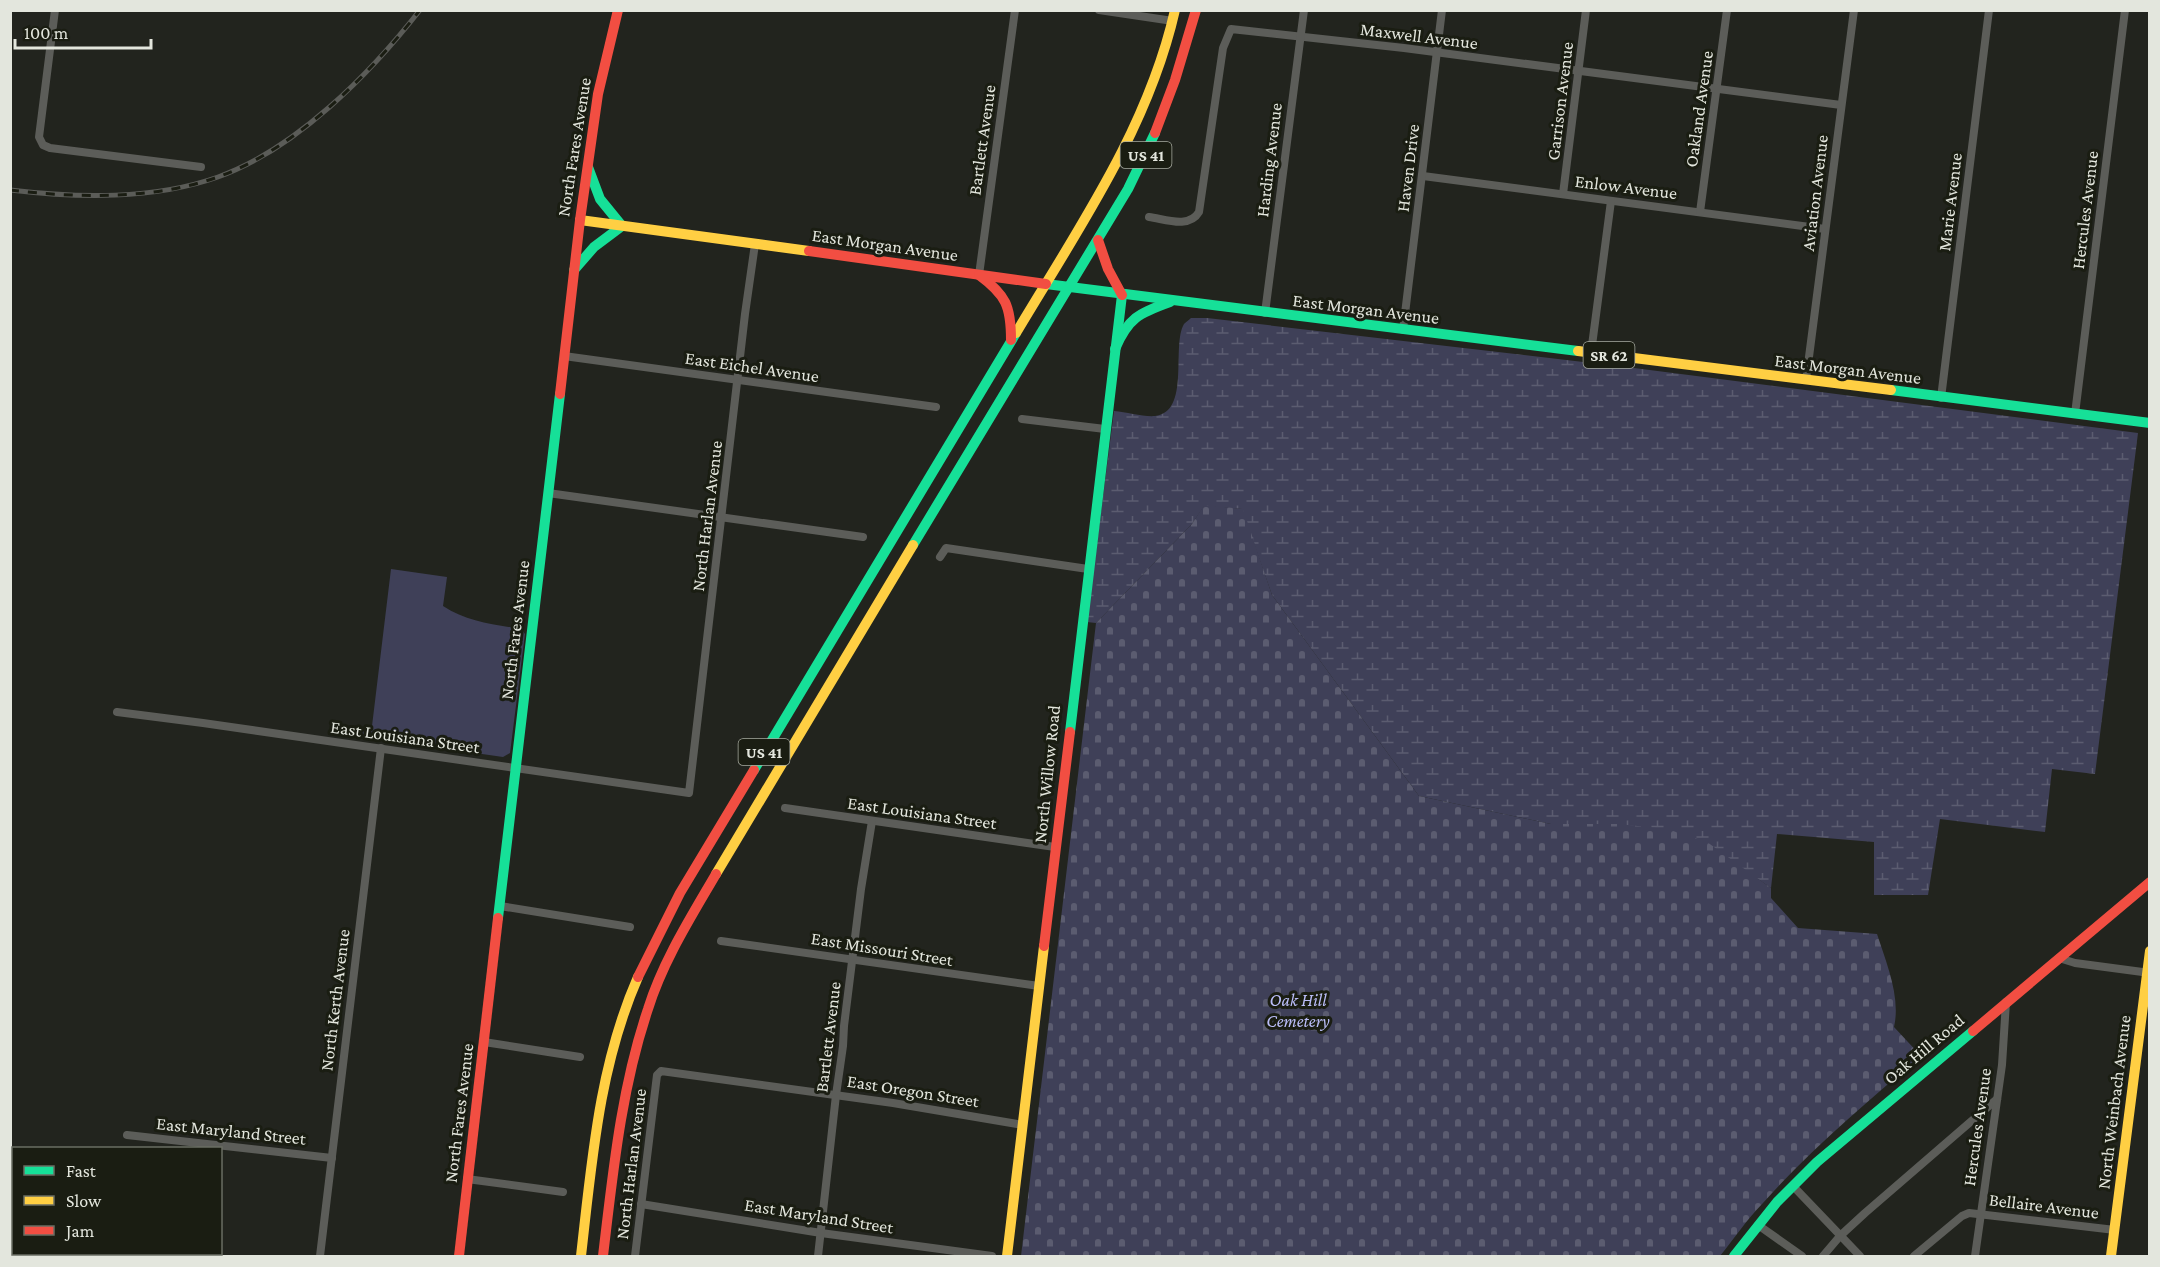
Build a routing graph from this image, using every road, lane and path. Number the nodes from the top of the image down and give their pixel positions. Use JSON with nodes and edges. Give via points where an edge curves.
{"nodes":[{"id":1,"x":55,"y":10,"type":"edge"},
{"id":2,"x":618,"y":10,"type":"edge"},
{"id":3,"x":1015,"y":10,"type":"edge"},
{"id":4,"x":1099,"y":10,"type":"edge"},
{"id":5,"x":1196,"y":10,"type":"edge"},
{"id":6,"x":1304,"y":10,"type":"edge"},
{"id":7,"x":1442,"y":10,"type":"edge"},
{"id":8,"x":1586,"y":10,"type":"edge"},
{"id":9,"x":1727,"y":10,"type":"edge"},
{"id":10,"x":1854,"y":10,"type":"edge"},
{"id":11,"x":1989,"y":10,"type":"edge"},
{"id":12,"x":2125,"y":10,"type":"edge"},
{"id":13,"x":1174,"y":16,"type":"edge"},
{"id":14,"x":1300,"y":37,"type":"junction"},
{"id":15,"x":1437,"y":53,"type":"junction"},
{"id":16,"x":1579,"y":71,"type":"junction"},
{"id":17,"x":1716,"y":88,"type":"junction"},
{"id":18,"x":1841,"y":105,"type":"junction"},
{"id":19,"x":587,"y":164,"type":"junction"},
{"id":20,"x":201,"y":167,"type":"dead end"},
{"id":21,"x":1423,"y":176,"type":"junction"},
{"id":22,"x":1563,"y":194,"type":"junction"},
{"id":23,"x":1611,"y":201,"type":"junction"},
{"id":24,"x":1700,"y":212,"type":"junction"},
{"id":25,"x":1149,"y":217,"type":"dead end"},
{"id":26,"x":580,"y":220,"type":"junction"},
{"id":27,"x":622,"y":226,"type":"junction"},
{"id":28,"x":1825,"y":229,"type":"junction"},
{"id":29,"x":1098,"y":240,"type":"junction"},
{"id":30,"x":755,"y":244,"type":"junction"},
{"id":31,"x":574,"y":270,"type":"junction"},
{"id":32,"x":979,"y":275,"type":"junction"},
{"id":33,"x":1046,"y":284,"type":"junction"},
{"id":34,"x":1070,"y":288,"type":"junction"},
{"id":35,"x":1122,"y":295,"type":"junction"},
{"id":36,"x":1173,"y":301,"type":"junction"},
{"id":37,"x":1265,"y":313,"type":"junction"},
{"id":38,"x":1403,"y":330,"type":"junction"},
{"id":39,"x":1011,"y":342,"type":"junction"},
{"id":40,"x":1115,"y":349,"type":"junction"},
{"id":41,"x":1591,"y":353,"type":"junction"},
{"id":42,"x":564,"y":356,"type":"junction"},
{"id":43,"x":737,"y":380,"type":"junction"},
{"id":44,"x":1806,"y":380,"type":"junction"},
{"id":45,"x":1941,"y":398,"type":"junction"},
{"id":46,"x":936,"y":406,"type":"dead end"},
{"id":47,"x":2075,"y":414,"type":"junction"},
{"id":48,"x":1022,"y":419,"type":"dead end"},
{"id":49,"x":2150,"y":423,"type":"edge"},
{"id":50,"x":1105,"y":429,"type":"junction"},
{"id":51,"x":548,"y":492,"type":"junction"},
{"id":52,"x":722,"y":517,"type":"junction"},
{"id":53,"x":863,"y":537,"type":"dead end"},
{"id":54,"x":940,"y":557,"type":"dead end"},
{"id":55,"x":1088,"y":569,"type":"junction"},
{"id":56,"x":117,"y":712,"type":"dead end"},
{"id":57,"x":381,"y":748,"type":"junction"},
{"id":58,"x":516,"y":769,"type":"junction"},
{"id":59,"x":689,"y":793,"type":"joint"},
{"id":60,"x":785,"y":808,"type":"dead end"},
{"id":61,"x":872,"y":821,"type":"junction"},
{"id":62,"x":1056,"y":847,"type":"junction"},
{"id":63,"x":2150,"y":882,"type":"edge"},
{"id":64,"x":500,"y":906,"type":"junction"},
{"id":65,"x":630,"y":927,"type":"dead end"},
{"id":66,"x":721,"y":940,"type":"dead end"},
{"id":67,"x":2150,"y":951,"type":"edge"},
{"id":68,"x":853,"y":958,"type":"junction"},
{"id":69,"x":2059,"y":958,"type":"junction"},
{"id":70,"x":2148,"y":973,"type":"edge"},
{"id":71,"x":1039,"y":986,"type":"junction"},
{"id":72,"x":2007,"y":1001,"type":"junction"},
{"id":73,"x":484,"y":1042,"type":"junction"},
{"id":74,"x":580,"y":1057,"type":"dead end"},
{"id":75,"x":657,"y":1075,"type":"joint"},
{"id":76,"x":836,"y":1095,"type":"junction"},
{"id":77,"x":1997,"y":1099,"type":"junction"},
{"id":78,"x":1023,"y":1125,"type":"junction"},
{"id":79,"x":127,"y":1135,"type":"dead end"},
{"id":80,"x":194,"y":1145,"type":"edge"},
{"id":81,"x":215,"y":1147,"type":"edge"},
{"id":82,"x":222,"y":1148,"type":"edge"},
{"id":83,"x":332,"y":1158,"type":"junction"},
{"id":84,"x":467,"y":1179,"type":"junction"},
{"id":85,"x":1793,"y":1186,"type":"junction"},
{"id":86,"x":564,"y":1192,"type":"dead end"},
{"id":87,"x":641,"y":1204,"type":"junction"},
{"id":88,"x":1980,"y":1214,"type":"junction"},
{"id":89,"x":1758,"y":1225,"type":"junction"},
{"id":90,"x":2115,"y":1230,"type":"junction"},
{"id":91,"x":820,"y":1233,"type":"junction"},
{"id":92,"x":1840,"y":1236,"type":"junction"},
{"id":93,"x":320,"y":1257,"type":"edge"},
{"id":94,"x":459,"y":1257,"type":"edge"},
{"id":95,"x":581,"y":1257,"type":"edge"},
{"id":96,"x":603,"y":1257,"type":"edge"},
{"id":97,"x":635,"y":1257,"type":"edge"},
{"id":98,"x":818,"y":1257,"type":"edge"},
{"id":99,"x":992,"y":1257,"type":"edge"},
{"id":100,"x":1007,"y":1257,"type":"edge"},
{"id":101,"x":1734,"y":1257,"type":"edge"},
{"id":102,"x":1802,"y":1257,"type":"edge"},
{"id":103,"x":1823,"y":1257,"type":"edge"},
{"id":104,"x":1860,"y":1257,"type":"edge"},
{"id":105,"x":1914,"y":1257,"type":"edge"},
{"id":106,"x":1975,"y":1257,"type":"edge"},
{"id":107,"x":2111,"y":1257,"type":"edge"}],
"edges":[{"from":1,"to":20,"type":"street","via":[[39,137],[44,145]]},
{"from":2,"to":19,"type":"main road","name":"North Fares Avenue"},
{"from":3,"to":32,"type":"street","name":"Bartlett Avenue"},
{"from":4,"to":13,"type":"street"},
{"from":5,"to":29,"type":"main road","number":"US 41","via":[[1176,83],[1154,139]]},
{"from":6,"to":14,"type":"street","name":"Harding Avenue"},
{"from":7,"to":15,"type":"street","name":"Haven Drive"},
{"from":8,"to":16,"type":"street","name":"Garrison Avenue"},
{"from":9,"to":17,"type":"street","name":"Oakland Avenue"},
{"from":10,"to":18,"type":"street","name":"Aviation Avenue"},
{"from":11,"to":45,"type":"street","name":"Marie Avenue"},
{"from":12,"to":47,"type":"street","name":"Hercules Avenue"},
{"from":13,"to":33,"type":"main road","number":"US 41","via":[[1151,90],[1130,140]]},
{"from":14,"to":15,"type":"street","name":"Maxwell Avenue"},
{"from":14,"to":25,"type":"street","name":"Maxwell Avenue","via":[[1231,29],[1223,48],[1199,212],[1189,222]]},
{"from":14,"to":37,"type":"street","name":"Harding Avenue"},
{"from":15,"to":16,"type":"street","name":"Maxwell Avenue"},
{"from":15,"to":21,"type":"street","name":"Haven Drive"},
{"from":16,"to":17,"type":"street","name":"Maxwell Avenue"},
{"from":16,"to":22,"type":"street","name":"Garrison Avenue"},
{"from":17,"to":18,"type":"street","name":"Maxwell Avenue"},
{"from":17,"to":24,"type":"street","name":"Oakland Avenue"},
{"from":18,"to":28,"type":"street","name":"Aviation Avenue"},
{"from":19,"to":26,"type":"main road","name":"North Fares Avenue"},
{"from":19,"to":27,"type":"main road","via":[[600,200]]},
{"from":21,"to":22,"type":"street","name":"Enlow Avenue"},
{"from":21,"to":38,"type":"street","name":"Haven Drive"},
{"from":22,"to":23,"type":"street","name":"Enlow Avenue"},
{"from":23,"to":24,"type":"street","name":"Enlow Avenue"},
{"from":23,"to":41,"type":"street"},
{"from":24,"to":28,"type":"street","name":"Enlow Avenue"},
{"from":26,"to":27,"type":"main road","name":"East Morgan Avenue"},
{"from":26,"to":31,"type":"main road","name":"North Fares Avenue"},
{"from":27,"to":30,"type":"main road","name":"East Morgan Avenue"},
{"from":27,"to":31,"type":"main road","via":[[594,247]]},
{"from":28,"to":44,"type":"street","name":"Aviation Avenue"},
{"from":29,"to":34,"type":"main road","number":"US 41"},
{"from":29,"to":35,"type":"main road"},
{"from":30,"to":32,"type":"main road","name":"East Morgan Avenue"},
{"from":30,"to":43,"type":"street","name":"North Harlan Avenue"},
{"from":31,"to":42,"type":"main road","name":"North Fares Avenue"},
{"from":32,"to":33,"type":"main road","name":"East Morgan Avenue"},
{"from":32,"to":39,"type":"main road","via":[[1009,306]]},
{"from":33,"to":34,"type":"main road","name":"East Morgan Avenue","number":"SR 62"},
{"from":33,"to":39,"type":"main road","number":"US 41"},
{"from":34,"to":35,"type":"main road","name":"East Morgan Avenue","number":"SR 62"},
{"from":34,"to":96,"type":"main road","number":"US 41","via":[[819,701],[669,959],[648,1007],[626,1083]]},
{"from":35,"to":36,"type":"main road","name":"East Morgan Avenue","number":"SR 62"},
{"from":35,"to":40,"type":"main road","name":"North Willow Road"},
{"from":36,"to":37,"type":"main road","name":"East Morgan Avenue","number":"SR 62"},
{"from":36,"to":40,"type":"main road","via":[[1131,320],[1122,330]]},
{"from":37,"to":38,"type":"main road","name":"East Morgan Avenue","number":"SR 62"},
{"from":38,"to":41,"type":"main road","name":"East Morgan Avenue","number":"SR 62"},
{"from":39,"to":95,"type":"main road","number":"US 41","via":[[650,948],[623,1014],[604,1079]]},
{"from":40,"to":50,"type":"main road","name":"North Willow Road"},
{"from":41,"to":44,"type":"main road","name":"East Morgan Avenue","number":"SR 62"},
{"from":42,"to":43,"type":"street","name":"East Eichel Avenue"},
{"from":42,"to":51,"type":"main road","name":"North Fares Avenue"},
{"from":43,"to":46,"type":"street","name":"East Eichel Avenue"},
{"from":43,"to":52,"type":"street","name":"North Harlan Avenue"},
{"from":44,"to":45,"type":"main road","name":"East Morgan Avenue","number":"SR 62"},
{"from":45,"to":47,"type":"main road","name":"East Morgan Avenue","number":"SR 62"},
{"from":47,"to":49,"type":"main road","name":"East Morgan Avenue","number":"SR 62"},
{"from":48,"to":50,"type":"street"},
{"from":50,"to":55,"type":"main road","name":"North Willow Road"},
{"from":51,"to":52,"type":"street"},
{"from":51,"to":58,"type":"main road","name":"North Fares Avenue"},
{"from":52,"to":53,"type":"street"},
{"from":52,"to":59,"type":"street","name":"North Harlan Avenue"},
{"from":54,"to":55,"type":"street","via":[[946,548]]},
{"from":55,"to":62,"type":"main road","name":"North Willow Road"},
{"from":56,"to":57,"type":"street","name":"East Louisiana Street"},
{"from":57,"to":58,"type":"street","name":"East Louisiana Street"},
{"from":57,"to":83,"type":"street","name":"North Kerth Avenue"},
{"from":58,"to":59,"type":"street","name":"East Louisiana Street"},
{"from":58,"to":64,"type":"main road","name":"North Fares Avenue"},
{"from":60,"to":61,"type":"street","name":"East Louisiana Street"},
{"from":61,"to":62,"type":"street","name":"East Louisiana Street"},
{"from":61,"to":68,"type":"street","name":"Bartlett Avenue"},
{"from":62,"to":71,"type":"main road","name":"North Willow Road"},
{"from":63,"to":69,"type":"main road","name":"Oak Hill Road"},
{"from":64,"to":65,"type":"street"},
{"from":64,"to":73,"type":"main road","name":"North Fares Avenue"},
{"from":66,"to":68,"type":"street","name":"East Missouri Street"},
{"from":67,"to":70,"type":"main road","name":"North Weinbach Avenue"},
{"from":68,"to":71,"type":"street","name":"East Missouri Street"},
{"from":68,"to":76,"type":"street","name":"Bartlett Avenue"},
{"from":69,"to":70,"type":"street"},
{"from":69,"to":72,"type":"main road","name":"Oak Hill Road"},
{"from":70,"to":90,"type":"main road","name":"North Weinbach Avenue"},
{"from":71,"to":78,"type":"main road","name":"North Willow Road"},
{"from":72,"to":77,"type":"street","name":"Hercules Avenue"},
{"from":72,"to":85,"type":"main road","name":"Oak Hill Road","via":[[1832,1148]]},
{"from":73,"to":74,"type":"street"},
{"from":73,"to":84,"type":"main road","name":"North Fares Avenue"},
{"from":75,"to":76,"type":"street","name":"East Oregon Street","via":[[672,1071]]},
{"from":75,"to":87,"type":"street","name":"North Harlan Avenue"},
{"from":76,"to":78,"type":"street","name":"East Oregon Street"},
{"from":76,"to":91,"type":"street","name":"Bartlett Avenue"},
{"from":77,"to":88,"type":"street","name":"Hercules Avenue"},
{"from":77,"to":92,"type":"street"},
{"from":78,"to":100,"type":"main road","name":"North Willow Road"},
{"from":79,"to":80,"type":"street","name":"East Maryland Street"},
{"from":80,"to":81,"type":"street","name":"East Maryland Street"},
{"from":82,"to":83,"type":"street","name":"East Maryland Street"},
{"from":83,"to":93,"type":"street","name":"North Kerth Avenue"},
{"from":84,"to":86,"type":"street"},
{"from":84,"to":94,"type":"main road","name":"North Fares Avenue"},
{"from":85,"to":89,"type":"main road","name":"Oak Hill Road"},
{"from":85,"to":92,"type":"street"},
{"from":87,"to":91,"type":"street","name":"East Maryland Street"},
{"from":87,"to":97,"type":"street","name":"North Harlan Avenue"},
{"from":88,"to":90,"type":"street","name":"Bellaire Avenue"},
{"from":88,"to":105,"type":"street","name":"Bellaire Avenue","via":[[1962,1216]]},
{"from":88,"to":106,"type":"street","name":"Hercules Avenue"},
{"from":89,"to":101,"type":"main road","name":"Oak Hill Road"},
{"from":89,"to":102,"type":"street"},
{"from":90,"to":107,"type":"main road","name":"North Weinbach Avenue"},
{"from":91,"to":98,"type":"street","name":"Bartlett Avenue"},
{"from":91,"to":99,"type":"street","name":"East Maryland Street"},
{"from":92,"to":103,"type":"street"},
{"from":92,"to":104,"type":"street"}]}
